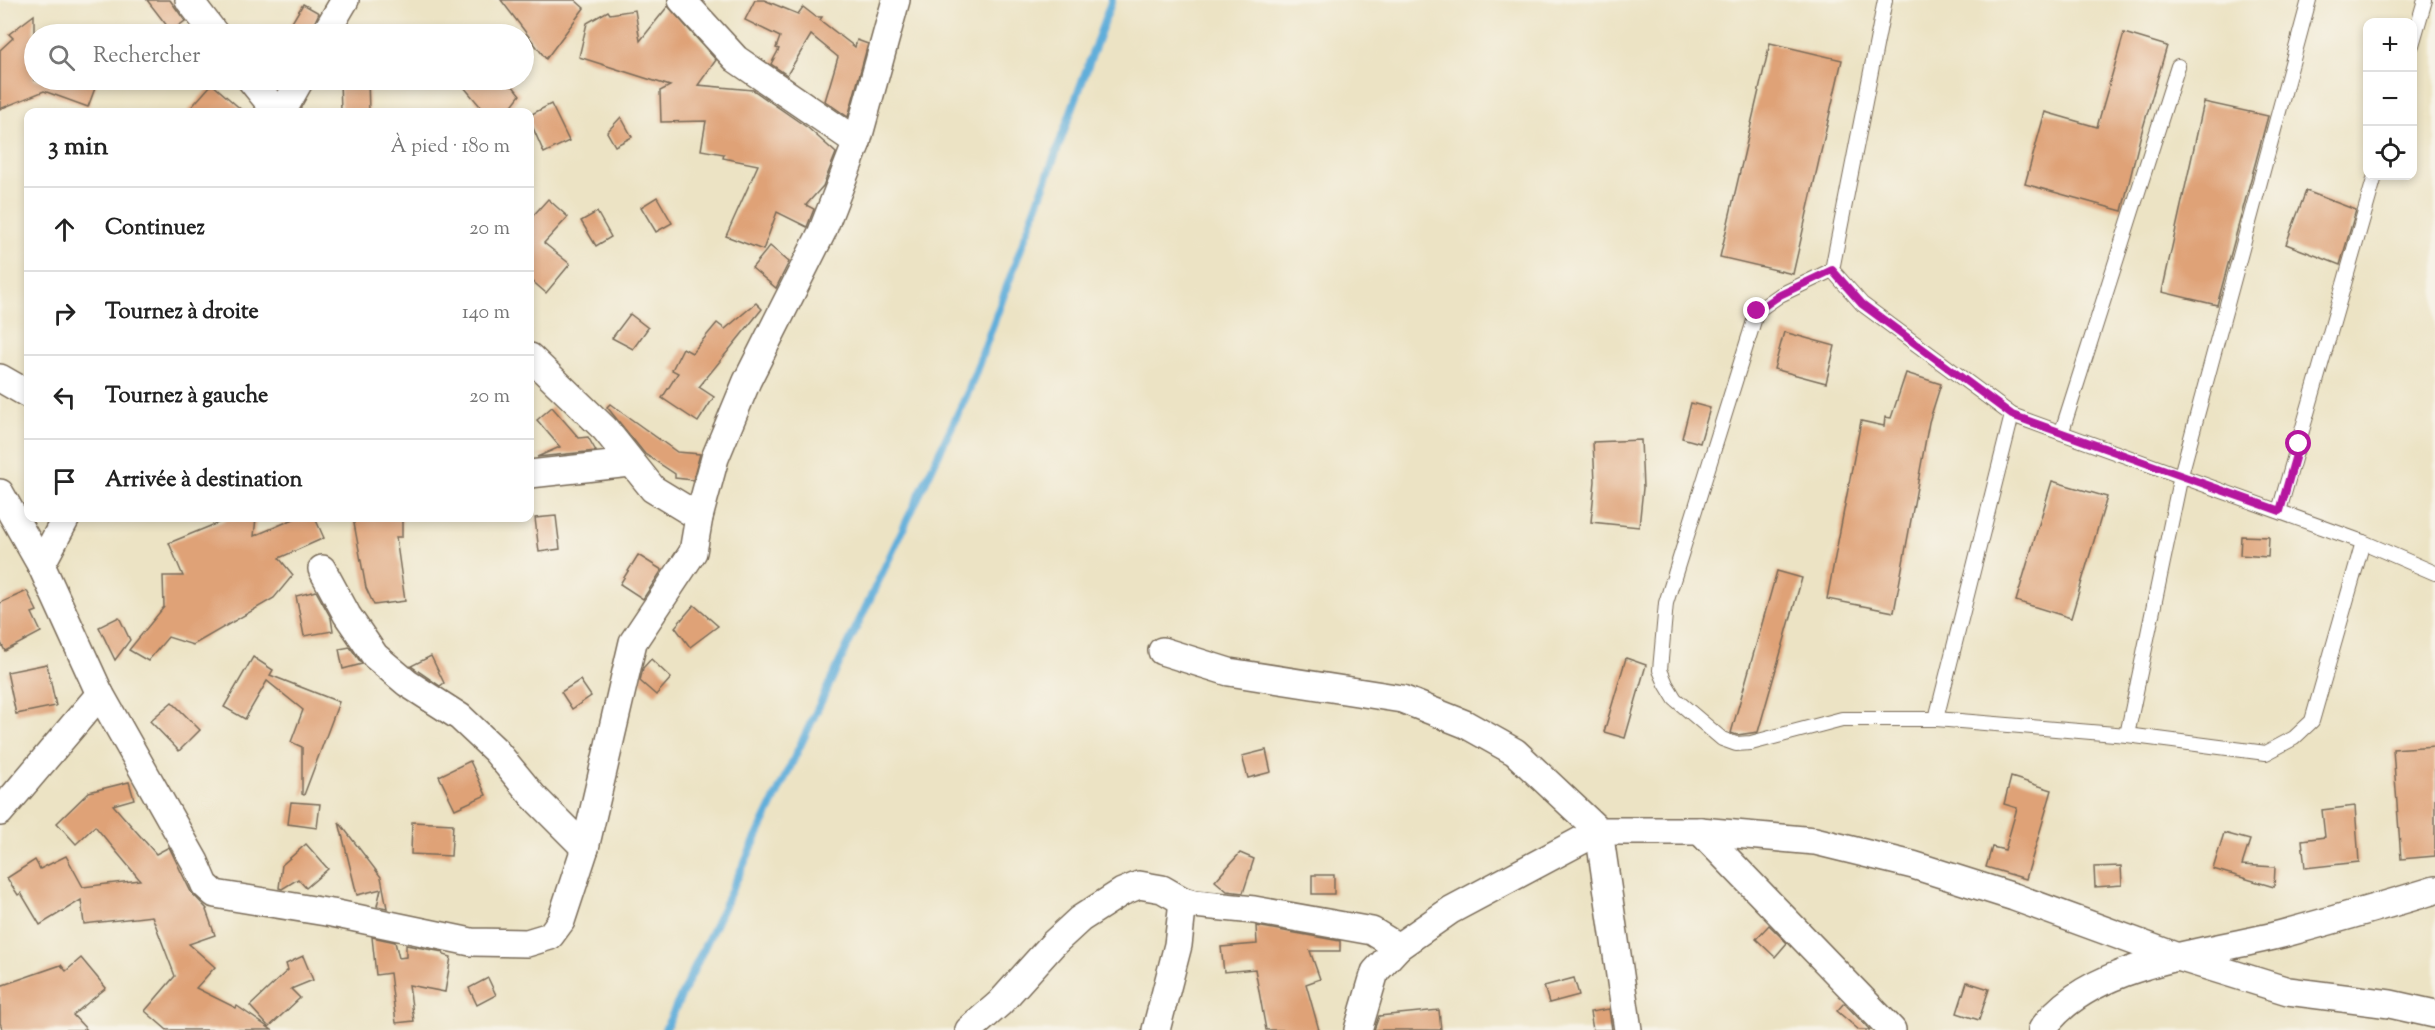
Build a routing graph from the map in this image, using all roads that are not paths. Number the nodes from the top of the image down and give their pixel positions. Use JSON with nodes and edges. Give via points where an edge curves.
{"nodes":[{"id":1,"x":189,"y":0,"type":"edge"},
{"id":2,"x":345,"y":0,"type":"edge"},
{"id":3,"x":682,"y":0,"type":"edge"},
{"id":4,"x":896,"y":0,"type":"edge"},
{"id":5,"x":1885,"y":0,"type":"edge"},
{"id":6,"x":2309,"y":0,"type":"edge"},
{"id":7,"x":2425,"y":0,"type":"edge"},
{"id":8,"x":207,"y":24,"type":"edge"},
{"id":9,"x":331,"y":24,"type":"edge"},
{"id":10,"x":2417,"y":28,"type":"edge"},
{"id":11,"x":2178,"y":66,"type":"dead end"},
{"id":12,"x":260,"y":90,"type":"edge"},
{"id":13,"x":293,"y":90,"type":"edge"},
{"id":14,"x":276,"y":108,"type":"edge"},
{"id":15,"x":282,"y":108,"type":"edge"},
{"id":16,"x":857,"y":142,"type":"junction"},
{"id":17,"x":2374,"y":180,"type":"edge"},
{"id":18,"x":1832,"y":270,"type":"junction"},
{"id":19,"x":534,"y":361,"type":"edge"},
{"id":20,"x":0,"y":378,"type":"edge"},
{"id":21,"x":24,"y":392,"type":"edge"},
{"id":22,"x":2012,"y":415,"type":"junction"},
{"id":23,"x":2062,"y":431,"type":"junction"},
{"id":24,"x":630,"y":463,"type":"junction"},
{"id":25,"x":534,"y":474,"type":"edge"},
{"id":26,"x":2181,"y":475,"type":"junction"},
{"id":27,"x":0,"y":493,"type":"edge"},
{"id":28,"x":2280,"y":511,"type":"junction"},
{"id":29,"x":699,"y":517,"type":"junction"},
{"id":30,"x":64,"y":522,"type":"edge"},
{"id":31,"x":2363,"y":542,"type":"junction"},
{"id":32,"x":40,"y":565,"type":"junction"},
{"id":33,"x":322,"y":569,"type":"dead end"},
{"id":34,"x":2435,"y":573,"type":"edge"},
{"id":35,"x":1162,"y":651,"type":"dead end"},
{"id":36,"x":100,"y":694,"type":"junction"},
{"id":37,"x":1936,"y":719,"type":"junction"},
{"id":38,"x":2127,"y":735,"type":"junction"},
{"id":39,"x":0,"y":812,"type":"edge"},
{"id":40,"x":1599,"y":831,"type":"junction"},
{"id":41,"x":1700,"y":831,"type":"junction"},
{"id":42,"x":585,"y":848,"type":"junction"},
{"id":43,"x":2435,"y":890,"type":"edge"},
{"id":44,"x":1183,"y":902,"type":"junction"},
{"id":45,"x":1398,"y":947,"type":"junction"},
{"id":46,"x":2175,"y":956,"type":"junction"},
{"id":47,"x":2422,"y":1018,"type":"edge"},
{"id":48,"x":969,"y":1030,"type":"edge"},
{"id":49,"x":1156,"y":1030,"type":"edge"},
{"id":50,"x":1358,"y":1030,"type":"edge"},
{"id":51,"x":1628,"y":1030,"type":"edge"},
{"id":52,"x":1892,"y":1030,"type":"edge"},
{"id":53,"x":2042,"y":1030,"type":"edge"}],
"edges":[{"from":1,"to":8,"type":"street"},
{"from":2,"to":9,"type":"street"},
{"from":3,"to":16,"type":"street","via":[[736,59]]},
{"from":4,"to":16,"type":"street"},
{"from":5,"to":18,"type":"lane"},
{"from":6,"to":26,"type":"lane"},
{"from":7,"to":10,"type":"lane"},
{"from":11,"to":23,"type":"lane"},
{"from":12,"to":14,"type":"street"},
{"from":13,"to":15,"type":"street"},
{"from":16,"to":29,"type":"street","via":[[822,232],[747,381],[715,458]]},
{"from":17,"to":28,"type":"lane"},
{"from":18,"to":22,"type":"lane","via":[[1862,304]]},
{"from":18,"to":37,"type":"lane","via":[[1780,295],[1757,311],[1666,603],[1660,670],[1675,699],[1722,739],[1736,744],[1842,719]]},
{"from":19,"to":24,"type":"street","via":[[605,429]]},
{"from":20,"to":21,"type":"street"},
{"from":22,"to":23,"type":"lane"},
{"from":22,"to":37,"type":"lane"},
{"from":23,"to":26,"type":"lane"},
{"from":24,"to":25,"type":"street"},
{"from":24,"to":29,"type":"street","via":[[653,489]]},
{"from":26,"to":28,"type":"lane"},
{"from":26,"to":38,"type":"lane"},
{"from":27,"to":32,"type":"street"},
{"from":28,"to":31,"type":"lane"},
{"from":29,"to":42,"type":"street","via":[[693,552],[633,642]]},
{"from":30,"to":32,"type":"street"},
{"from":31,"to":34,"type":"lane"},
{"from":31,"to":38,"type":"lane","via":[[2312,721],[2294,738],[2266,753]]},
{"from":32,"to":36,"type":"street"},
{"from":33,"to":42,"type":"street","via":[[375,656],[469,725]]},
{"from":35,"to":40,"type":"street","via":[[1230,672],[1402,699],[1465,724],[1515,752]]},
{"from":36,"to":39,"type":"street"},
{"from":36,"to":42,"type":"street","via":[[205,885],[215,894],[471,942],[527,943],[550,936],[561,921]]},
{"from":37,"to":38,"type":"lane"},
{"from":40,"to":41,"type":"street"},
{"from":40,"to":45,"type":"street","via":[[1451,910]]},
{"from":40,"to":51,"type":"street"},
{"from":41,"to":46,"type":"street","via":[[1815,841],[1913,865]]},
{"from":41,"to":52,"type":"street"},
{"from":43,"to":46,"type":"street","via":[[2279,934]]},
{"from":44,"to":45,"type":"street","via":[[1372,931]]},
{"from":44,"to":48,"type":"street","via":[[1150,885],[1122,892],[1080,919]]},
{"from":44,"to":49,"type":"street","via":[[1178,945]]},
{"from":45,"to":50,"type":"street","via":[[1375,972]]},
{"from":46,"to":47,"type":"street","via":[[2288,990]]},
{"from":46,"to":53,"type":"street","via":[[2117,976],[2076,996]]}]}
